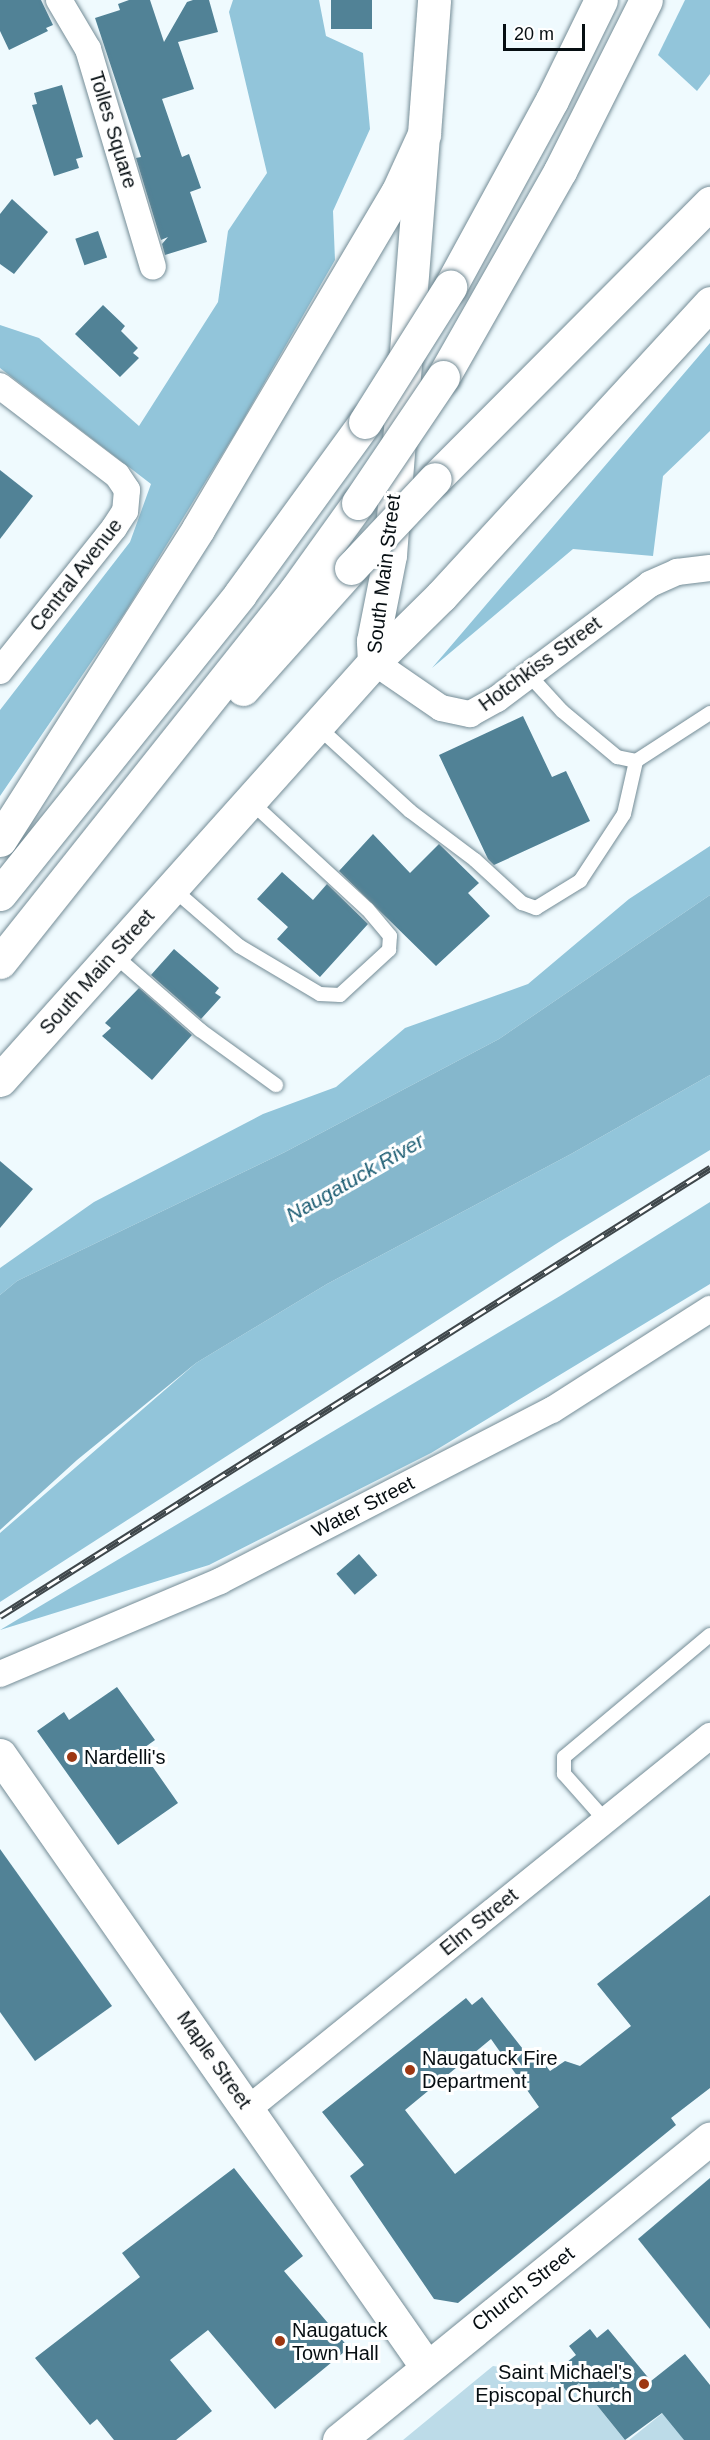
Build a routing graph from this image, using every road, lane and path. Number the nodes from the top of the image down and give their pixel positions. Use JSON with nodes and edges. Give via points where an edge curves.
{"nodes":[{"id":1,"x":59,"y":0,"type":"edge"},
{"id":2,"x":434,"y":0,"type":"edge"},
{"id":3,"x":601,"y":0,"type":"edge"},
{"id":4,"x":646,"y":0,"type":"edge"},
{"id":5,"x":424,"y":134,"type":"junction"},
{"id":6,"x":710,"y":203,"type":"edge"},
{"id":7,"x":153,"y":267,"type":"dead end"},
{"id":8,"x":710,"y":303,"type":"edge"},
{"id":9,"x":0,"y":386,"type":"edge"},
{"id":10,"x":710,"y":568,"type":"edge"},
{"id":11,"x":374,"y":662,"type":"junction"},
{"id":12,"x":0,"y":671,"type":"edge"},
{"id":13,"x":529,"y":675,"type":"junction"},
{"id":14,"x":710,"y":713,"type":"edge"},
{"id":15,"x":317,"y":726,"type":"junction"},
{"id":16,"x":636,"y":761,"type":"junction"},
{"id":17,"x":250,"y":801,"type":"junction"},
{"id":18,"x":111,"y":823,"type":"junction"},
{"id":19,"x":0,"y":840,"type":"edge"},
{"id":20,"x":172,"y":888,"type":"junction"},
{"id":21,"x":0,"y":894,"type":"edge"},
{"id":22,"x":113,"y":954,"type":"junction"},
{"id":23,"x":0,"y":962,"type":"edge"},
{"id":24,"x":0,"y":1080,"type":"edge"},
{"id":25,"x":276,"y":1085,"type":"dead end"},
{"id":26,"x":710,"y":1309,"type":"edge"},
{"id":27,"x":710,"y":1635,"type":"edge"},
{"id":28,"x":0,"y":1674,"type":"edge"},
{"id":29,"x":710,"y":1736,"type":"edge"},
{"id":30,"x":0,"y":1755,"type":"edge"},
{"id":31,"x":605,"y":1820,"type":"junction"},
{"id":32,"x":248,"y":2109,"type":"junction"},
{"id":33,"x":710,"y":2139,"type":"edge"},
{"id":34,"x":426,"y":2366,"type":"junction"},
{"id":35,"x":339,"y":2440,"type":"edge"}],
"edges":[{"from":1,"to":7,"type":"street","name":"Tolles Square","via":[[88,49]]},
{"from":2,"to":5,"type":"main road","name":"South Main Street"},
{"from":3,"to":21,"type":"main road","bridge":true,"via":[[547,111],[450,287],[365,422],[240,594]]},
{"from":4,"to":18,"type":"main road","bridge":true,"via":[[555,181],[443,377],[295,591]]},
{"from":5,"to":11,"type":"main road","name":"South Main Street","via":[[390,555],[372,641]]},
{"from":5,"to":19,"type":"main road","via":[[397,193],[198,529]]},
{"from":6,"to":18,"type":"main road","bridge":true,"via":[[435,478],[246,686]]},
{"from":8,"to":11,"type":"main road","via":[[441,596]]},
{"from":9,"to":12,"type":"street","name":"Central Avenue","via":[[117,475],[127,490],[125,512],[114,528]]},
{"from":10,"to":13,"type":"street","name":"Hotchkiss Street","via":[[677,572],[650,584]]},
{"from":11,"to":13,"type":"street","name":"Hotchkiss Street","via":[[433,703],[460,715],[478,712]]},
{"from":11,"to":15,"type":"main road","name":"South Main Street"},
{"from":13,"to":16,"type":"lane","via":[[562,711],[617,757]]},
{"from":14,"to":16,"type":"lane"},
{"from":15,"to":16,"type":"lane","via":[[410,811],[475,860],[522,903],[536,908],[580,881],[624,814]]},
{"from":15,"to":17,"type":"main road","name":"South Main Street"},
{"from":17,"to":20,"type":"main road","name":"South Main Street"},
{"from":17,"to":20,"type":"lane","via":[[367,909],[390,936],[389,950],[340,995],[320,994],[239,946]]},
{"from":18,"to":23,"type":"main road"},
{"from":20,"to":22,"type":"main road","name":"South Main Street"},
{"from":22,"to":24,"type":"main road","name":"South Main Street"},
{"from":22,"to":25,"type":"lane","via":[[200,1030]]},
{"from":26,"to":28,"type":"street","name":"Water Street","via":[[552,1410],[240,1571]]},
{"from":27,"to":31,"type":"lane","via":[[564,1757],[564,1774]]},
{"from":29,"to":31,"type":"street","name":"Elm Street"},
{"from":30,"to":32,"type":"main road","name":"Maple Street"},
{"from":31,"to":32,"type":"street","name":"Elm Street"},
{"from":32,"to":34,"type":"main road","name":"Maple Street"},
{"from":33,"to":34,"type":"main road","name":"Church Street"},
{"from":34,"to":35,"type":"main road","name":"Church Street"}]}
